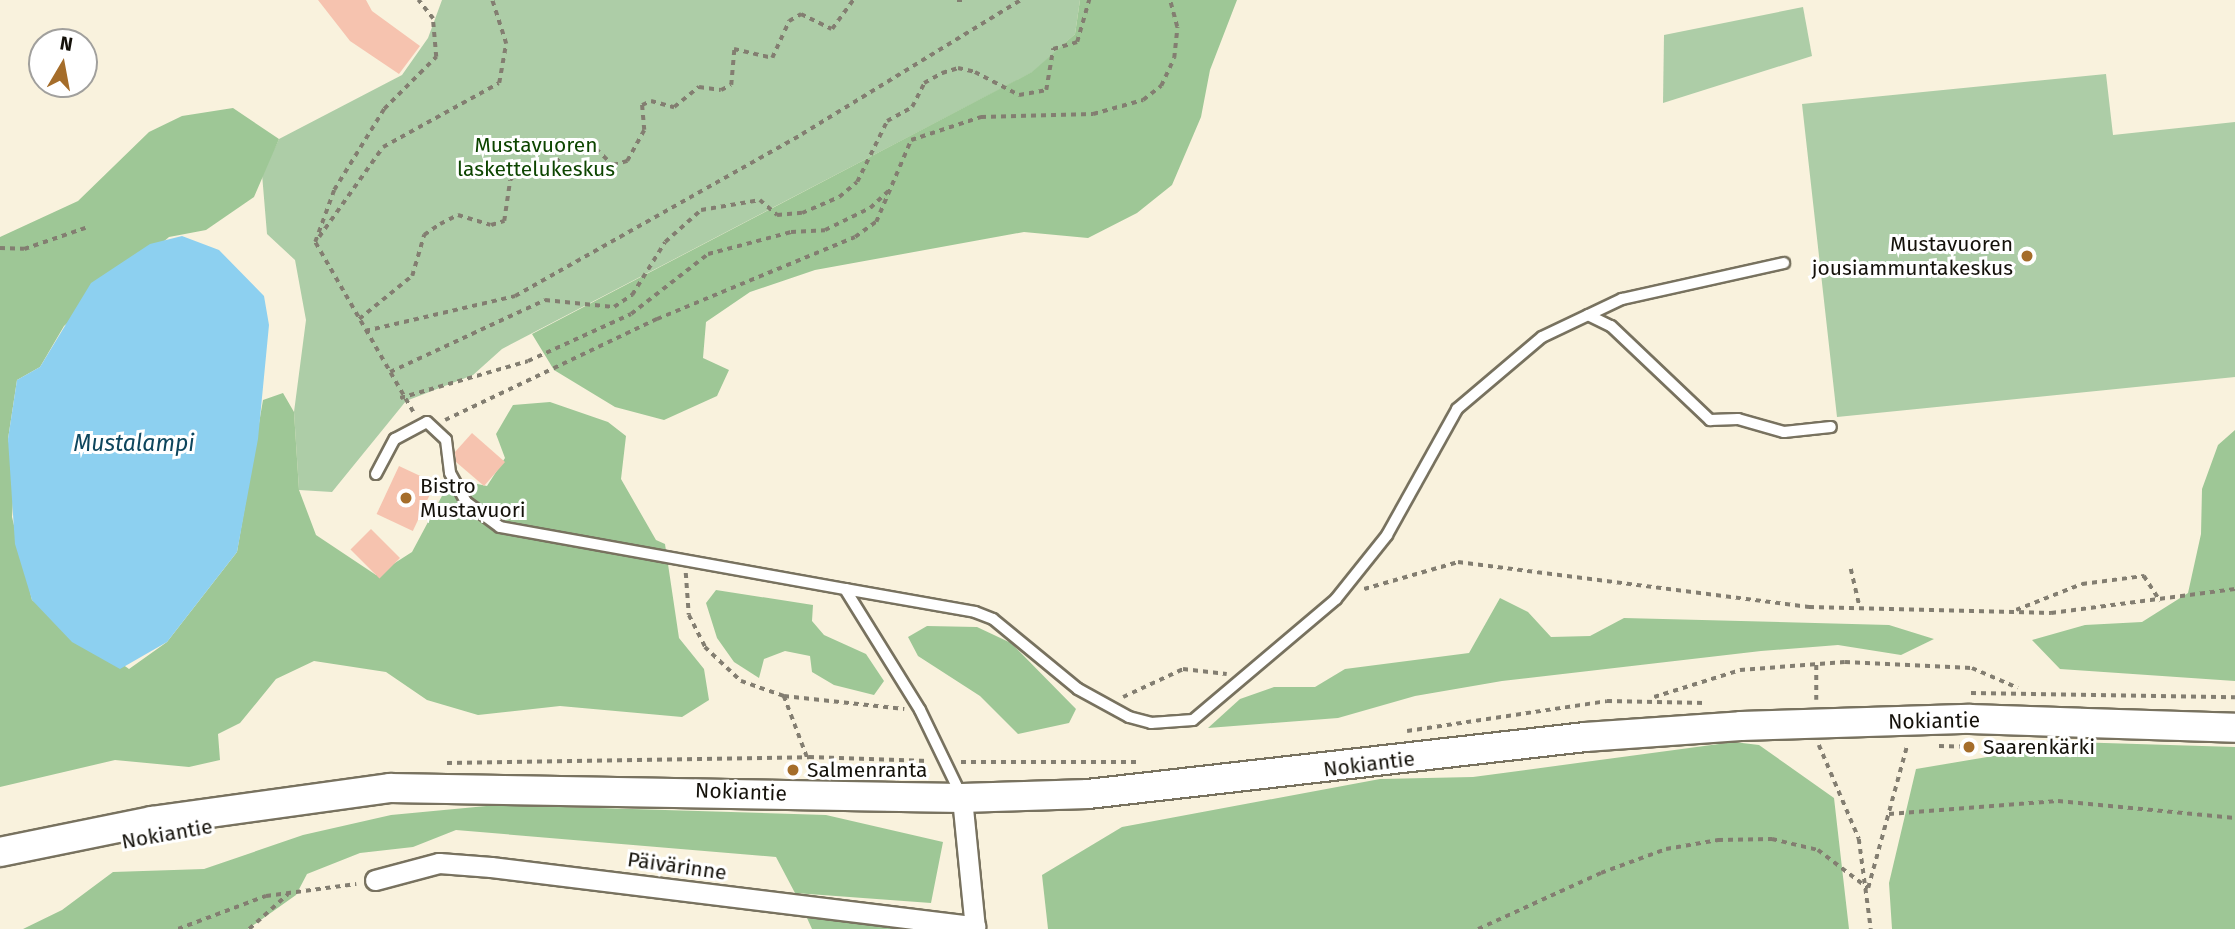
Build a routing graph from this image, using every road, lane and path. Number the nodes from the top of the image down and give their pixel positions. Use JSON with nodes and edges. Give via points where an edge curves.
{"nodes":[{"id":1,"x":418,"y":0,"type":"edge"},
{"id":2,"x":492,"y":0,"type":"edge"},
{"id":3,"x":853,"y":0,"type":"edge"},
{"id":4,"x":1021,"y":0,"type":"edge"},
{"id":5,"x":1089,"y":0,"type":"edge"},
{"id":6,"x":1170,"y":0,"type":"edge"},
{"id":7,"x":890,"y":189,"type":"junction"},
{"id":8,"x":85,"y":228,"type":"dead end"},
{"id":9,"x":315,"y":242,"type":"junction"},
{"id":10,"x":0,"y":247,"type":"edge"},
{"id":11,"x":1784,"y":263,"type":"dead end"},
{"id":12,"x":1588,"y":315,"type":"junction"},
{"id":13,"x":359,"y":319,"type":"junction"},
{"id":14,"x":365,"y":331,"type":"junction"},
{"id":15,"x":390,"y":372,"type":"junction"},
{"id":16,"x":400,"y":398,"type":"junction"},
{"id":17,"x":423,"y":420,"type":"junction"},
{"id":18,"x":1831,"y":427,"type":"dead end"},
{"id":19,"x":376,"y":474,"type":"dead end"},
{"id":20,"x":686,"y":560,"type":"junction"},
{"id":21,"x":1850,"y":569,"type":"dead end"},
{"id":22,"x":845,"y":589,"type":"junction"},
{"id":23,"x":2235,"y":589,"type":"edge"},
{"id":24,"x":1336,"y":598,"type":"junction"},
{"id":25,"x":2160,"y":602,"type":"junction"},
{"id":26,"x":1860,"y":608,"type":"junction"},
{"id":27,"x":2014,"y":611,"type":"junction"},
{"id":28,"x":1816,"y":665,"type":"junction"},
{"id":29,"x":1203,"y":668,"type":"dead end"},
{"id":30,"x":2020,"y":690,"type":"dead end"},
{"id":31,"x":784,"y":696,"type":"junction"},
{"id":32,"x":1650,"y":699,"type":"junction"},
{"id":33,"x":1816,"y":700,"type":"dead end"},
{"id":34,"x":1607,"y":701,"type":"junction"},
{"id":35,"x":1104,"y":703,"type":"junction"},
{"id":36,"x":1648,"y":709,"type":"dead end"},
{"id":37,"x":920,"y":710,"type":"junction"},
{"id":38,"x":1609,"y":713,"type":"dead end"},
{"id":39,"x":2235,"y":728,"type":"edge"},
{"id":40,"x":1399,"y":732,"type":"dead end"},
{"id":41,"x":1819,"y":740,"type":"dead end"},
{"id":42,"x":1905,"y":745,"type":"dead end"},
{"id":43,"x":948,"y":762,"type":"junction"},
{"id":44,"x":1150,"y":762,"type":"dead end"},
{"id":45,"x":813,"y":770,"type":"dead end"},
{"id":46,"x":502,"y":788,"type":"junction"},
{"id":47,"x":962,"y":798,"type":"junction"},
{"id":48,"x":1889,"y":814,"type":"junction"},
{"id":49,"x":2235,"y":818,"type":"edge"},
{"id":50,"x":0,"y":852,"type":"edge"},
{"id":51,"x":0,"y":867,"type":"edge"},
{"id":52,"x":375,"y":880,"type":"joint"},
{"id":53,"x":1868,"y":888,"type":"junction"},
{"id":54,"x":288,"y":894,"type":"junction"},
{"id":55,"x":975,"y":928,"type":"edge"},
{"id":56,"x":178,"y":929,"type":"edge"},
{"id":57,"x":249,"y":929,"type":"edge"},
{"id":58,"x":1478,"y":929,"type":"edge"},
{"id":59,"x":1871,"y":929,"type":"edge"}],
"edges":[{"from":1,"to":9,"type":"path","via":[[433,19],[436,57],[384,109],[334,190]]},
{"from":2,"to":9,"type":"path","via":[[506,44],[499,83],[383,147]]},
{"from":3,"to":13,"type":"path","via":[[832,29],[801,14],[789,21],[772,58],[734,49],[731,85],[721,90],[699,87],[674,107],[651,101],[642,106],[644,130],[627,160],[613,165],[589,142],[574,141],[564,146],[552,172],[517,172],[507,191],[511,209],[504,221],[491,225],[458,215],[440,224],[424,235],[412,276]]},
{"from":4,"to":14,"type":"path","via":[[515,296]]},
{"from":5,"to":15,"type":"path","via":[[1077,42],[1053,49],[1046,90],[1019,95],[975,72],[958,68],[942,73],[924,83],[912,107],[887,121],[857,183],[839,197],[803,213],[777,215],[760,200],[701,210],[665,242],[632,295],[614,307],[545,300]]},
{"from":6,"to":7,"type":"path","via":[[1177,27],[1174,58],[1161,86],[1143,100],[1093,114],[1008,113],[953,124],[911,140]]},
{"from":7,"to":16,"type":"path","via":[[870,208],[825,230],[791,232],[708,254],[631,314],[528,360]]},
{"from":7,"to":17,"type":"path","via":[[876,222],[855,237],[657,320],[449,421]]},
{"from":8,"to":10,"type":"path","via":[[24,249]]},
{"from":9,"to":13,"type":"path"},
{"from":11,"to":12,"type":"lane","via":[[1649,292]]},
{"from":12,"to":18,"type":"lane","via":[[1611,326],[1710,420],[1738,419],[1784,432]]},
{"from":12,"to":24,"type":"lane","via":[[1542,337],[1457,409],[1387,534]]},
{"from":13,"to":14,"type":"path"},
{"from":14,"to":15,"type":"path"},
{"from":15,"to":16,"type":"path"},
{"from":16,"to":17,"type":"path"},
{"from":17,"to":19,"type":"lane","via":[[395,439]]},
{"from":17,"to":20,"type":"lane","via":[[446,440],[450,473],[466,502],[500,527]]},
{"from":20,"to":22,"type":"lane"},
{"from":20,"to":31,"type":"path","via":[[689,615],[705,647],[741,681]]},
{"from":21,"to":26,"type":"path"},
{"from":22,"to":35,"type":"lane","via":[[993,619],[1051,669]]},
{"from":22,"to":37,"type":"lane"},
{"from":23,"to":25,"type":"path"},
{"from":24,"to":26,"type":"path","via":[[1458,562],[1758,605]]},
{"from":24,"to":35,"type":"lane","via":[[1193,720],[1151,723]]},
{"from":25,"to":27,"type":"path"},
{"from":25,"to":27,"type":"path","via":[[2144,576],[2082,584]]},
{"from":26,"to":27,"type":"path"},
{"from":28,"to":30,"type":"path","via":[[1972,668]]},
{"from":28,"to":32,"type":"path","via":[[1740,670]]},
{"from":28,"to":33,"type":"path"},
{"from":29,"to":35,"type":"path","via":[[1183,669]]},
{"from":31,"to":37,"type":"path"},
{"from":31,"to":45,"type":"path"},
{"from":32,"to":34,"type":"path"},
{"from":32,"to":36,"type":"path"},
{"from":34,"to":38,"type":"path"},
{"from":34,"to":40,"type":"path"},
{"from":37,"to":43,"type":"lane"},
{"from":39,"to":47,"type":"main road","name":"Nokiantie","via":[[1970,719],[1741,726],[1585,737],[1200,784]]},
{"from":41,"to":53,"type":"path","via":[[1821,762],[1859,839]]},
{"from":42,"to":48,"type":"path"},
{"from":43,"to":44,"type":"path"},
{"from":43,"to":47,"type":"lane"},
{"from":46,"to":47,"type":"main road","name":"Nokiantie"},
{"from":46,"to":50,"type":"main road","name":"Nokiantie","via":[[390,788],[152,821]]},
{"from":46,"to":51,"type":"main road","name":"Nokiantie","via":[[244,821]]},
{"from":47,"to":55,"type":"street"},
{"from":48,"to":49,"type":"path","via":[[2058,801]]},
{"from":48,"to":53,"type":"path"},
{"from":52,"to":54,"type":"path"},
{"from":52,"to":55,"type":"street","name":"Päivärinne","via":[[439,863],[505,868]]},
{"from":53,"to":58,"type":"path","via":[[1818,850],[1772,839],[1718,840],[1666,849],[1601,873]]},
{"from":53,"to":59,"type":"path"},
{"from":54,"to":56,"type":"path"},
{"from":54,"to":57,"type":"path"}]}
